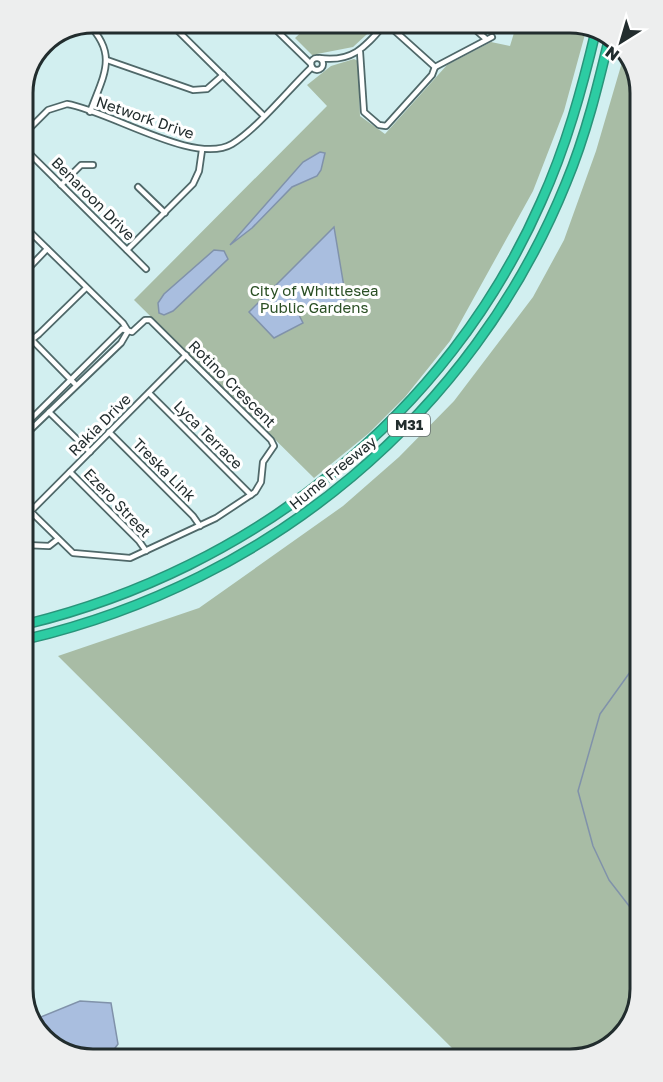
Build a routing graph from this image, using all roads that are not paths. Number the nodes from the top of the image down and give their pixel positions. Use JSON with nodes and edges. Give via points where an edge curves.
{"nodes":[{"id":1,"x":96,"y":33,"type":"edge"},
{"id":2,"x":181,"y":33,"type":"edge"},
{"id":3,"x":280,"y":33,"type":"edge"},
{"id":4,"x":377,"y":33,"type":"edge"},
{"id":5,"x":397,"y":33,"type":"edge"},
{"id":6,"x":482,"y":33,"type":"edge"},
{"id":7,"x":591,"y":48,"type":"edge"},
{"id":8,"x":360,"y":52,"type":"junction"},
{"id":9,"x":107,"y":60,"type":"junction"},
{"id":10,"x":331,"y":60,"type":"junction"},
{"id":11,"x":314,"y":62,"type":"junction"},
{"id":12,"x":322,"y":67,"type":"junction"},
{"id":13,"x":435,"y":67,"type":"junction"},
{"id":14,"x":601,"y":72,"type":"edge"},
{"id":15,"x":223,"y":75,"type":"junction"},
{"id":16,"x":90,"y":112,"type":"junction"},
{"id":17,"x":264,"y":115,"type":"junction"},
{"id":18,"x":33,"y":125,"type":"edge"},
{"id":19,"x":202,"y":150,"type":"junction"},
{"id":20,"x":33,"y":157,"type":"edge"},
{"id":21,"x":93,"y":165,"type":"dead end"},
{"id":22,"x":61,"y":185,"type":"junction"},
{"id":23,"x":138,"y":187,"type":"dead end"},
{"id":24,"x":165,"y":213,"type":"junction"},
{"id":25,"x":33,"y":235,"type":"edge"},
{"id":26,"x":47,"y":249,"type":"junction"},
{"id":27,"x":127,"y":250,"type":"junction"},
{"id":28,"x":33,"y":264,"type":"edge"},
{"id":29,"x":146,"y":268,"type":"dead end"},
{"id":30,"x":86,"y":288,"type":"junction"},
{"id":31,"x":125,"y":330,"type":"junction"},
{"id":32,"x":33,"y":339,"type":"edge"},
{"id":33,"x":33,"y":341,"type":"edge"},
{"id":34,"x":186,"y":355,"type":"junction"},
{"id":35,"x":71,"y":380,"type":"junction"},
{"id":36,"x":76,"y":385,"type":"junction"},
{"id":37,"x":149,"y":393,"type":"junction"},
{"id":38,"x":44,"y":407,"type":"junction"},
{"id":39,"x":49,"y":412,"type":"junction"},
{"id":40,"x":33,"y":417,"type":"edge"},
{"id":41,"x":33,"y":427,"type":"edge"},
{"id":42,"x":109,"y":432,"type":"junction"},
{"id":43,"x":90,"y":452,"type":"junction"},
{"id":44,"x":70,"y":472,"type":"junction"},
{"id":45,"x":251,"y":495,"type":"junction"},
{"id":46,"x":33,"y":508,"type":"edge"},
{"id":47,"x":33,"y":514,"type":"edge"},
{"id":48,"x":200,"y":526,"type":"junction"},
{"id":49,"x":58,"y":539,"type":"junction"},
{"id":50,"x":33,"y":545,"type":"edge"},
{"id":51,"x":146,"y":551,"type":"junction"},
{"id":52,"x":33,"y":622,"type":"edge"},
{"id":53,"x":33,"y":637,"type":"edge"}],
"edges":[{"from":1,"to":9,"type":"street","via":[[103,42]]},
{"from":2,"to":15,"type":"street"},
{"from":3,"to":11,"type":"street"},
{"from":4,"to":8,"type":"street"},
{"from":5,"to":13,"type":"street"},
{"from":6,"to":13,"type":"street","via":[[489,38]]},
{"from":7,"to":52,"type":"highway","name":"Hume Freeway","number":"M31","via":[[565,142],[515,256],[457,345],[390,423],[315,488],[236,542],[124,594]]},
{"from":8,"to":10,"type":"street"},
{"from":8,"to":13,"type":"street","via":[[364,112],[379,125],[386,126]]},
{"from":9,"to":15,"type":"street","via":[[193,90],[207,89]]},
{"from":9,"to":16,"type":"street"},
{"from":10,"to":11,"type":"street"},
{"from":10,"to":12,"type":"street"},
{"from":11,"to":12,"type":"street"},
{"from":11,"to":12,"type":"street","via":[[316,70]]},
{"from":11,"to":17,"type":"street","name":"Network Drive"},
{"from":14,"to":53,"type":"highway","name":"Hume Freeway","number":"M31","via":[[567,183],[538,244],[484,334],[401,433],[309,512],[230,562],[136,606]]},
{"from":15,"to":17,"type":"street"},
{"from":16,"to":18,"type":"street","name":"Network Drive","via":[[72,105],[57,105]]},
{"from":16,"to":19,"type":"street","name":"Network Drive"},
{"from":17,"to":19,"type":"street","name":"Network Drive","via":[[230,145]]},
{"from":19,"to":24,"type":"street","via":[[195,181]]},
{"from":20,"to":22,"type":"street","name":"Benaroon Drive"},
{"from":21,"to":22,"type":"street","via":[[81,165]]},
{"from":22,"to":27,"type":"street","name":"Benaroon Drive"},
{"from":23,"to":24,"type":"street"},
{"from":24,"to":27,"type":"street"},
{"from":25,"to":26,"type":"street"},
{"from":26,"to":28,"type":"street"},
{"from":26,"to":30,"type":"street"},
{"from":27,"to":29,"type":"street","name":"Benaroon Drive"},
{"from":30,"to":31,"type":"street","via":[[113,311]]},
{"from":30,"to":32,"type":"street"},
{"from":31,"to":34,"type":"street","name":"Rotino Crescent","via":[[148,320]]},
{"from":31,"to":35,"type":"street"},
{"from":31,"to":36,"type":"street","via":[[117,346]]},
{"from":33,"to":35,"type":"street"},
{"from":34,"to":37,"type":"street","name":"Rakia Drive"},
{"from":34,"to":45,"type":"street","name":"Rotino Crescent","via":[[274,444],[262,465],[260,485]]},
{"from":35,"to":36,"type":"street"},
{"from":35,"to":38,"type":"street"},
{"from":36,"to":39,"type":"street"},
{"from":37,"to":42,"type":"street","name":"Rakia Drive"},
{"from":37,"to":45,"type":"street","name":"Lyca Terrace"},
{"from":38,"to":39,"type":"street"},
{"from":38,"to":40,"type":"street"},
{"from":39,"to":41,"type":"street"},
{"from":39,"to":43,"type":"street"},
{"from":42,"to":43,"type":"street","name":"Rakia Drive"},
{"from":42,"to":48,"type":"street","name":"Treska Link"},
{"from":43,"to":44,"type":"street","name":"Rakia Drive"},
{"from":44,"to":46,"type":"street","name":"Rakia Drive"},
{"from":44,"to":51,"type":"street","name":"Ezero Street"},
{"from":45,"to":48,"type":"street"},
{"from":47,"to":49,"type":"street"},
{"from":48,"to":51,"type":"street"},
{"from":49,"to":50,"type":"street","via":[[49,546]]},
{"from":49,"to":51,"type":"street","via":[[78,555],[128,558]]}]}
